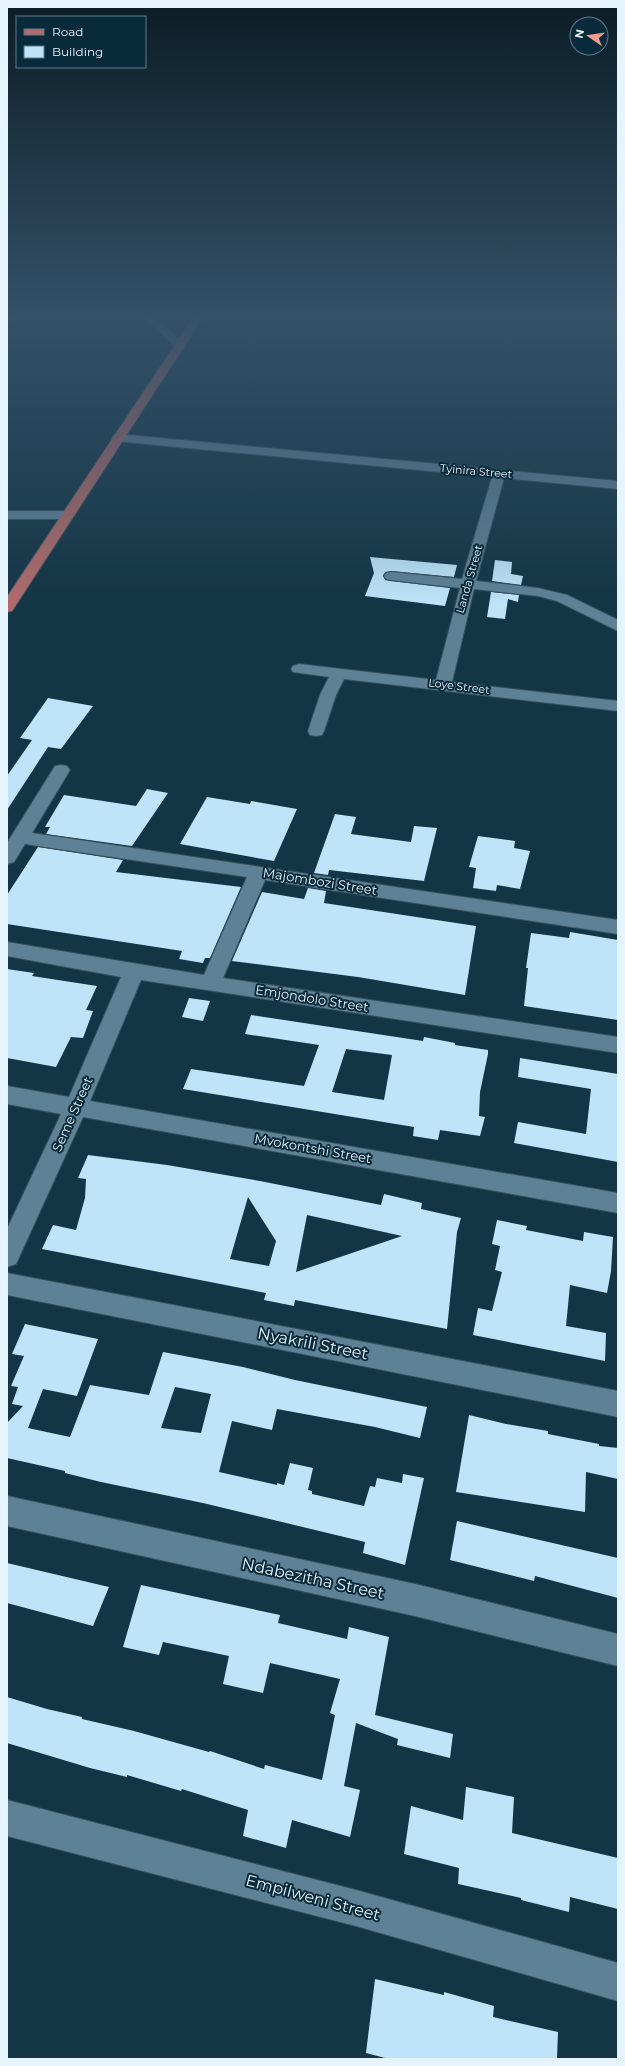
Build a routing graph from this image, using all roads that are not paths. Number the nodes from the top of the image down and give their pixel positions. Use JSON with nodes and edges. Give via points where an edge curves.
{"nodes":[{"id":1,"x":135,"y":412,"type":"edge"},
{"id":2,"x":118,"y":438,"type":"junction"},
{"id":3,"x":499,"y":474,"type":"junction"},
{"id":4,"x":618,"y":485,"type":"edge"},
{"id":5,"x":7,"y":510,"type":"edge"},
{"id":6,"x":7,"y":515,"type":"edge"},
{"id":7,"x":21,"y":515,"type":"junction"},
{"id":8,"x":68,"y":515,"type":"junction"},
{"id":9,"x":392,"y":576,"type":"dead end"},
{"id":10,"x":469,"y":584,"type":"junction"},
{"id":11,"x":7,"y":608,"type":"edge"},
{"id":12,"x":618,"y":626,"type":"edge"},
{"id":13,"x":299,"y":669,"type":"dead end"},
{"id":14,"x":342,"y":673,"type":"junction"},
{"id":15,"x":443,"y":684,"type":"junction"},
{"id":16,"x":618,"y":706,"type":"edge"},
{"id":17,"x":316,"y":731,"type":"dead end"},
{"id":18,"x":62,"y":770,"type":"dead end"},
{"id":19,"x":21,"y":837,"type":"junction"},
{"id":20,"x":7,"y":858,"type":"edge"},
{"id":21,"x":260,"y":872,"type":"junction"},
{"id":22,"x":618,"y":927,"type":"edge"},
{"id":23,"x":7,"y":948,"type":"edge"},
{"id":24,"x":134,"y":972,"type":"junction"},
{"id":25,"x":211,"y":982,"type":"junction"},
{"id":26,"x":618,"y":1045,"type":"edge"},
{"id":27,"x":7,"y":1095,"type":"edge"},
{"id":28,"x":76,"y":1107,"type":"junction"},
{"id":29,"x":618,"y":1203,"type":"edge"},
{"id":30,"x":7,"y":1256,"type":"edge"},
{"id":31,"x":7,"y":1284,"type":"edge"},
{"id":32,"x":618,"y":1404,"type":"edge"},
{"id":33,"x":7,"y":1511,"type":"edge"},
{"id":34,"x":618,"y":1650,"type":"edge"},
{"id":35,"x":7,"y":1818,"type":"edge"},
{"id":36,"x":618,"y":1982,"type":"edge"}],
"edges":[{"from":1,"to":2,"type":"main road"},
{"from":2,"to":3,"type":"street","name":"Tyinira Street"},
{"from":2,"to":8,"type":"main road"},
{"from":3,"to":4,"type":"street","name":"Tyinira Street"},
{"from":3,"to":10,"type":"street","name":"Landa Street"},
{"from":5,"to":7,"type":"street"},
{"from":6,"to":7,"type":"street"},
{"from":7,"to":8,"type":"street"},
{"from":8,"to":11,"type":"main road"},
{"from":9,"to":10,"type":"street"},
{"from":10,"to":12,"type":"street","via":[[556,596]]},
{"from":10,"to":15,"type":"street","name":"Landa Street"},
{"from":13,"to":14,"type":"street","name":"Loye Street"},
{"from":14,"to":15,"type":"street","name":"Loye Street"},
{"from":14,"to":17,"type":"street","via":[[338,674],[328,695]]},
{"from":15,"to":16,"type":"street","name":"Loye Street"},
{"from":18,"to":19,"type":"street"},
{"from":19,"to":20,"type":"street"},
{"from":19,"to":21,"type":"street","name":"Majombozi Street"},
{"from":21,"to":22,"type":"street","name":"Majombozi Street"},
{"from":21,"to":25,"type":"street"},
{"from":23,"to":24,"type":"street","name":"Emjondolo Street"},
{"from":24,"to":25,"type":"street","name":"Emjondolo Street"},
{"from":24,"to":28,"type":"street","name":"Seme Street"},
{"from":25,"to":26,"type":"street","name":"Emjondolo Street"},
{"from":27,"to":28,"type":"street","name":"Mvokontshi Street"},
{"from":28,"to":29,"type":"street","name":"Mvokontshi Street"},
{"from":28,"to":30,"type":"street","name":"Seme Street"},
{"from":31,"to":32,"type":"street","name":"Nyakrili Street"},
{"from":33,"to":34,"type":"street","name":"Ndabezitha Street","via":[[415,1600]]},
{"from":35,"to":36,"type":"street","name":"Empilweni Street","via":[[356,1908]]}]}
